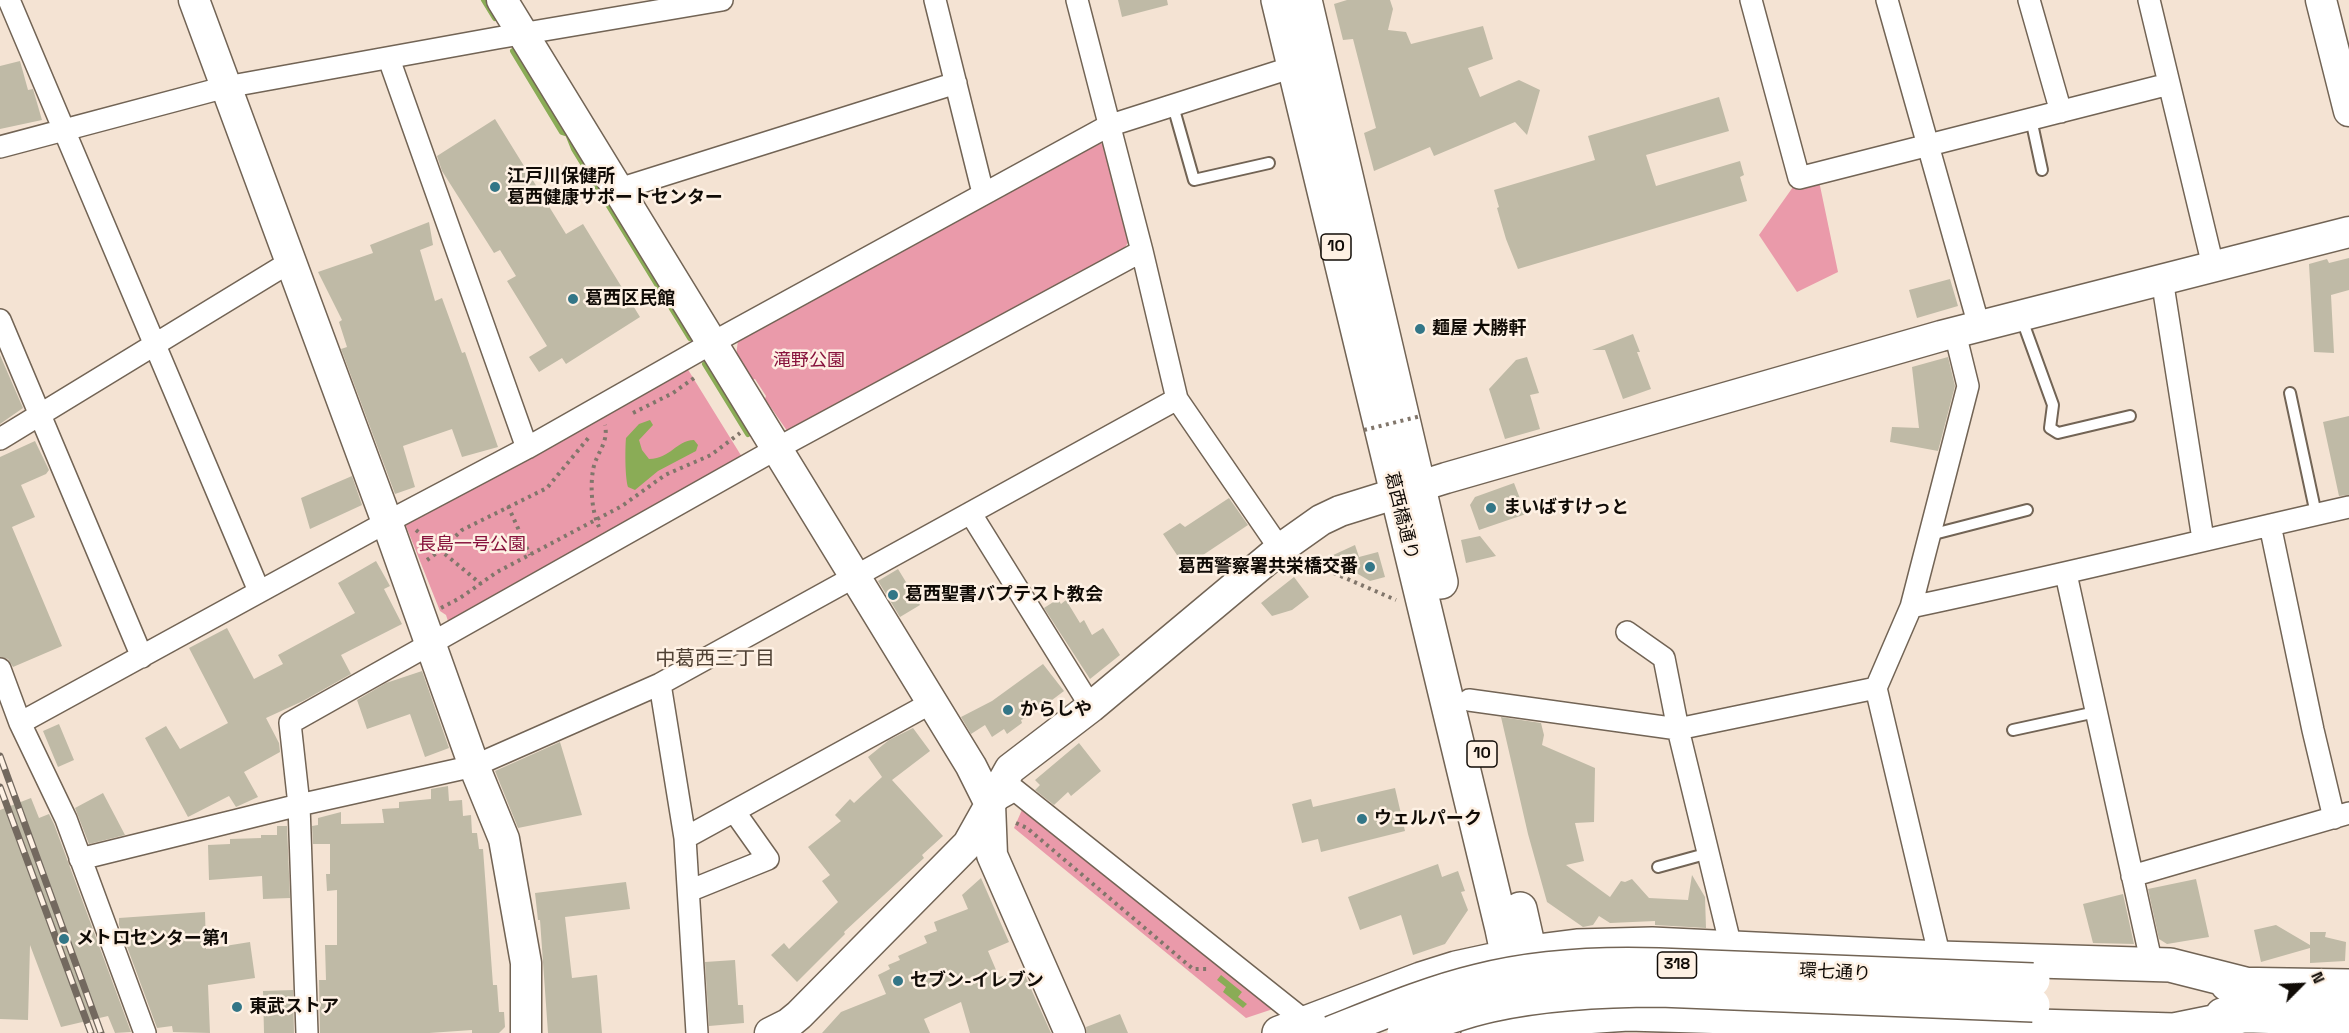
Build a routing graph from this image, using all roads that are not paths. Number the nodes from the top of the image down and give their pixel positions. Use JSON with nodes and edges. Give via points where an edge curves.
{"nodes":[{"id":1,"x":9,"y":0,"type":"edge"},
{"id":2,"x":194,"y":0,"type":"edge"},
{"id":3,"x":502,"y":0,"type":"edge"},
{"id":4,"x":722,"y":0,"type":"edge"},
{"id":5,"x":935,"y":0,"type":"edge"},
{"id":6,"x":1077,"y":0,"type":"edge"},
{"id":7,"x":1278,"y":0,"type":"edge"},
{"id":8,"x":1305,"y":0,"type":"edge"},
{"id":9,"x":1751,"y":0,"type":"edge"},
{"id":10,"x":1887,"y":0,"type":"edge"},
{"id":11,"x":2029,"y":0,"type":"edge"},
{"id":12,"x":2149,"y":0,"type":"edge"},
{"id":13,"x":2321,"y":0,"type":"edge"},
{"id":14,"x":523,"y":33,"type":"junction"},
{"id":15,"x":389,"y":59,"type":"junction"},
{"id":16,"x":1293,"y":67,"type":"junction"},
{"id":17,"x":956,"y":83,"type":"junction"},
{"id":18,"x":2169,"y":84,"type":"junction"},
{"id":19,"x":226,"y":87,"type":"junction"},
{"id":20,"x":1173,"y":106,"type":"junction"},
{"id":21,"x":2349,"y":111,"type":"edge"},
{"id":22,"x":2061,"y":112,"type":"junction"},
{"id":23,"x":2031,"y":119,"type":"junction"},
{"id":24,"x":1108,"y":126,"type":"junction"},
{"id":25,"x":63,"y":130,"type":"junction"},
{"id":26,"x":1929,"y":145,"type":"junction"},
{"id":27,"x":0,"y":147,"type":"edge"},
{"id":28,"x":1269,"y":162,"type":"dead end"},
{"id":29,"x":2042,"y":170,"type":"dead end"},
{"id":30,"x":616,"y":190,"type":"junction"},
{"id":31,"x":983,"y":193,"type":"junction"},
{"id":32,"x":2349,"y":232,"type":"edge"},
{"id":33,"x":1142,"y":251,"type":"junction"},
{"id":34,"x":290,"y":262,"type":"junction"},
{"id":35,"x":2213,"y":266,"type":"junction"},
{"id":36,"x":2162,"y":279,"type":"junction"},
{"id":37,"x":2021,"y":316,"type":"junction"},
{"id":38,"x":0,"y":320,"type":"edge"},
{"id":39,"x":1967,"y":330,"type":"junction"},
{"id":40,"x":712,"y":343,"type":"junction"},
{"id":41,"x":155,"y":345,"type":"junction"},
{"id":42,"x":2290,"y":393,"type":"dead end"},
{"id":43,"x":1177,"y":399,"type":"junction"},
{"id":44,"x":41,"y":414,"type":"junction"},
{"id":45,"x":2130,"y":416,"type":"dead end"},
{"id":46,"x":0,"y":439,"type":"edge"},
{"id":47,"x":527,"y":448,"type":"junction"},
{"id":48,"x":776,"y":449,"type":"junction"},
{"id":49,"x":1407,"y":490,"type":"junction"},
{"id":50,"x":2349,"y":507,"type":"edge"},
{"id":51,"x":2027,"y":510,"type":"dead end"},
{"id":52,"x":971,"y":514,"type":"junction"},
{"id":53,"x":2316,"y":514,"type":"junction"},
{"id":54,"x":388,"y":525,"type":"junction"},
{"id":55,"x":2270,"y":525,"type":"junction"},
{"id":56,"x":1930,"y":535,"type":"junction"},
{"id":57,"x":2203,"y":539,"type":"junction"},
{"id":58,"x":1291,"y":554,"type":"junction"},
{"id":59,"x":2066,"y":574,"type":"junction"},
{"id":60,"x":855,"y":577,"type":"junction"},
{"id":61,"x":260,"y":591,"type":"junction"},
{"id":62,"x":1911,"y":608,"type":"junction"},
{"id":63,"x":1627,"y":632,"type":"dead end"},
{"id":64,"x":431,"y":644,"type":"junction"},
{"id":65,"x":142,"y":657,"type":"junction"},
{"id":66,"x":0,"y":669,"type":"edge"},
{"id":67,"x":660,"y":684,"type":"junction"},
{"id":68,"x":1876,"y":688,"type":"junction"},
{"id":69,"x":1469,"y":700,"type":"junction"},
{"id":70,"x":931,"y":703,"type":"junction"},
{"id":71,"x":1091,"y":707,"type":"junction"},
{"id":72,"x":2096,"y":712,"type":"junction"},
{"id":73,"x":20,"y":723,"type":"junction"},
{"id":74,"x":1678,"y":729,"type":"junction"},
{"id":75,"x":2013,"y":730,"type":"dead end"},
{"id":76,"x":474,"y":766,"type":"junction"},
{"id":77,"x":990,"y":804,"type":"junction"},
{"id":78,"x":299,"y":805,"type":"junction"},
{"id":79,"x":734,"y":811,"type":"junction"},
{"id":80,"x":2341,"y":816,"type":"edge"},
{"id":81,"x":684,"y":838,"type":"junction"},
{"id":82,"x":1709,"y":853,"type":"junction"},
{"id":83,"x":80,"y":859,"type":"junction"},
{"id":84,"x":1658,"y":867,"type":"dead end"},
{"id":85,"x":2132,"y":876,"type":"junction"},
{"id":86,"x":688,"y":891,"type":"junction"},
{"id":87,"x":1731,"y":947,"type":"junction"},
{"id":88,"x":1519,"y":954,"type":"junction"},
{"id":89,"x":1940,"y":958,"type":"junction"},
{"id":90,"x":2152,"y":964,"type":"junction"},
{"id":91,"x":2349,"y":986,"type":"edge"},
{"id":92,"x":2033,"y":993,"type":"junction"},
{"id":93,"x":2246,"y":1000,"type":"junction"},
{"id":94,"x":2349,"y":1018,"type":"edge"},
{"id":95,"x":1747,"y":1025,"type":"edge"},
{"id":96,"x":1535,"y":1028,"type":"edge"},
{"id":97,"x":1305,"y":1029,"type":"edge"},
{"id":98,"x":1960,"y":1029,"type":"edge"},
{"id":99,"x":783,"y":1030,"type":"edge"},
{"id":100,"x":2182,"y":1031,"type":"edge"},
{"id":101,"x":145,"y":1033,"type":"edge"},
{"id":102,"x":307,"y":1033,"type":"edge"},
{"id":103,"x":526,"y":1033,"type":"edge"},
{"id":104,"x":697,"y":1033,"type":"edge"},
{"id":105,"x":1070,"y":1033,"type":"edge"},
{"id":106,"x":1404,"y":1033,"type":"edge"},
{"id":107,"x":1478,"y":1033,"type":"edge"}],
"edges":[{"from":1,"to":25,"type":"street"},
{"from":2,"to":19,"type":"street"},
{"from":3,"to":14,"type":"street"},
{"from":4,"to":14,"type":"street"},
{"from":5,"to":17,"type":"street"},
{"from":6,"to":24,"type":"street"},
{"from":7,"to":16,"type":"main road","name":"葛西橋通り","number":"10"},
{"from":8,"to":49,"type":"main road","name":"葛西橋通り","number":"10"},
{"from":9,"to":26,"type":"street","via":[[1799,178]]},
{"from":10,"to":26,"type":"street"},
{"from":11,"to":22,"type":"street"},
{"from":12,"to":18,"type":"street"},
{"from":13,"to":21,"type":"street"},
{"from":14,"to":15,"type":"street"},
{"from":14,"to":30,"type":"street"},
{"from":15,"to":19,"type":"street"},
{"from":15,"to":47,"type":"street"},
{"from":16,"to":20,"type":"street"},
{"from":16,"to":49,"type":"main road","name":"葛西橋通り","number":"10"},
{"from":17,"to":30,"type":"street"},
{"from":17,"to":31,"type":"street"},
{"from":18,"to":22,"type":"street"},
{"from":18,"to":35,"type":"street"},
{"from":19,"to":25,"type":"street"},
{"from":19,"to":34,"type":"street"},
{"from":20,"to":24,"type":"street"},
{"from":20,"to":28,"type":"lane","via":[[1194,180]]},
{"from":22,"to":23,"type":"street"},
{"from":23,"to":26,"type":"street"},
{"from":23,"to":29,"type":"lane"},
{"from":24,"to":31,"type":"street"},
{"from":24,"to":33,"type":"street"},
{"from":25,"to":27,"type":"street"},
{"from":25,"to":41,"type":"street"},
{"from":26,"to":39,"type":"street"},
{"from":30,"to":40,"type":"street"},
{"from":31,"to":40,"type":"street"},
{"from":32,"to":35,"type":"street"},
{"from":33,"to":43,"type":"street"},
{"from":33,"to":48,"type":"street"},
{"from":34,"to":41,"type":"street"},
{"from":34,"to":54,"type":"street"},
{"from":35,"to":36,"type":"street"},
{"from":36,"to":37,"type":"street"},
{"from":36,"to":57,"type":"street"},
{"from":37,"to":39,"type":"street"},
{"from":37,"to":45,"type":"lane","via":[[2053,405],[2050,428],[2058,433]]},
{"from":38,"to":44,"type":"street"},
{"from":39,"to":49,"type":"street"},
{"from":39,"to":56,"type":"street","via":[[1968,386]]},
{"from":40,"to":47,"type":"street","via":[[607,418]]},
{"from":40,"to":48,"type":"street"},
{"from":41,"to":44,"type":"street"},
{"from":41,"to":61,"type":"street"},
{"from":42,"to":53,"type":"lane"},
{"from":43,"to":52,"type":"street"},
{"from":43,"to":58,"type":"street"},
{"from":44,"to":46,"type":"street"},
{"from":44,"to":65,"type":"street"},
{"from":47,"to":54,"type":"street"},
{"from":48,"to":60,"type":"street"},
{"from":48,"to":64,"type":"street"},
{"from":49,"to":58,"type":"street","via":[[1330,516],[1303,531]]},
{"from":49,"to":69,"type":"main road","name":"葛西橋通り","number":"10"},
{"from":49,"to":88,"type":"main road","name":"葛西橋通り","number":"10"},
{"from":50,"to":53,"type":"street"},
{"from":51,"to":56,"type":"lane"},
{"from":52,"to":60,"type":"street"},
{"from":52,"to":71,"type":"street"},
{"from":53,"to":55,"type":"street"},
{"from":54,"to":61,"type":"street"},
{"from":54,"to":64,"type":"street"},
{"from":55,"to":57,"type":"street"},
{"from":55,"to":80,"type":"street","via":[[2313,730]]},
{"from":56,"to":62,"type":"street"},
{"from":57,"to":59,"type":"street"},
{"from":58,"to":71,"type":"street"},
{"from":59,"to":62,"type":"street"},
{"from":59,"to":72,"type":"street"},
{"from":60,"to":67,"type":"street"},
{"from":60,"to":70,"type":"street"},
{"from":61,"to":65,"type":"street"},
{"from":62,"to":68,"type":"street"},
{"from":63,"to":74,"type":"street","via":[[1664,658]]},
{"from":64,"to":76,"type":"street"},
{"from":64,"to":78,"type":"street","via":[[290,723]]},
{"from":65,"to":73,"type":"street"},
{"from":66,"to":73,"type":"street"},
{"from":67,"to":76,"type":"street"},
{"from":67,"to":81,"type":"street"},
{"from":68,"to":74,"type":"street"},
{"from":68,"to":89,"type":"street"},
{"from":69,"to":74,"type":"street"},
{"from":69,"to":88,"type":"main road","name":"葛西橋通り","number":"10"},
{"from":70,"to":77,"type":"street"},
{"from":70,"to":79,"type":"street"},
{"from":71,"to":77,"type":"street","via":[[1010,769]]},
{"from":72,"to":75,"type":"lane"},
{"from":72,"to":85,"type":"street"},
{"from":73,"to":83,"type":"street","via":[[66,819]]},
{"from":74,"to":82,"type":"street"},
{"from":76,"to":78,"type":"street"},
{"from":76,"to":103,"type":"street","via":[[504,840],[526,963]]},
{"from":77,"to":97,"type":"street","via":[[1015,790]]},
{"from":77,"to":99,"type":"street","via":[[968,844]]},
{"from":77,"to":105,"type":"street","via":[[992,855]]},
{"from":78,"to":83,"type":"street"},
{"from":78,"to":102,"type":"street"},
{"from":79,"to":81,"type":"street"},
{"from":79,"to":86,"type":"street","via":[[768,859]]},
{"from":80,"to":85,"type":"street"},
{"from":81,"to":86,"type":"street"},
{"from":82,"to":84,"type":"lane"},
{"from":82,"to":87,"type":"street"},
{"from":83,"to":101,"type":"street"},
{"from":85,"to":90,"type":"street"},
{"from":86,"to":104,"type":"street"},
{"from":87,"to":88,"type":"main road","via":[[1615,944]]},
{"from":87,"to":89,"type":"main road"},
{"from":88,"to":96,"type":"main road","name":"葛西橋通り","number":"10"},
{"from":88,"to":97,"type":"main road","via":[[1421,979]]},
{"from":89,"to":90,"type":"main road"},
{"from":90,"to":93,"type":"main road","via":[[2170,965]]},
{"from":91,"to":93,"type":"main road","name":"環七通り","number":"318"},
{"from":92,"to":93,"type":"main road","name":"環七通り","number":"318"},
{"from":92,"to":97,"type":"main road","name":"環七通り","number":"318","bridge":true,"via":[[1613,963],[1478,981]]},
{"from":92,"to":106,"type":"main road","name":"環七通り","number":"318","bridge":true,"via":[[1604,991],[1489,1005]]},
{"from":93,"to":94,"type":"main road","name":"環七通り","number":"318"},
{"from":93,"to":100,"type":"main road","number":"318"},
{"from":95,"to":96,"type":"main road","number":"318","via":[[1628,1014]]},
{"from":95,"to":98,"type":"main road","number":"318"},
{"from":96,"to":107,"type":"main road","number":"318"},
{"from":98,"to":100,"type":"main road","number":"318"}]}
